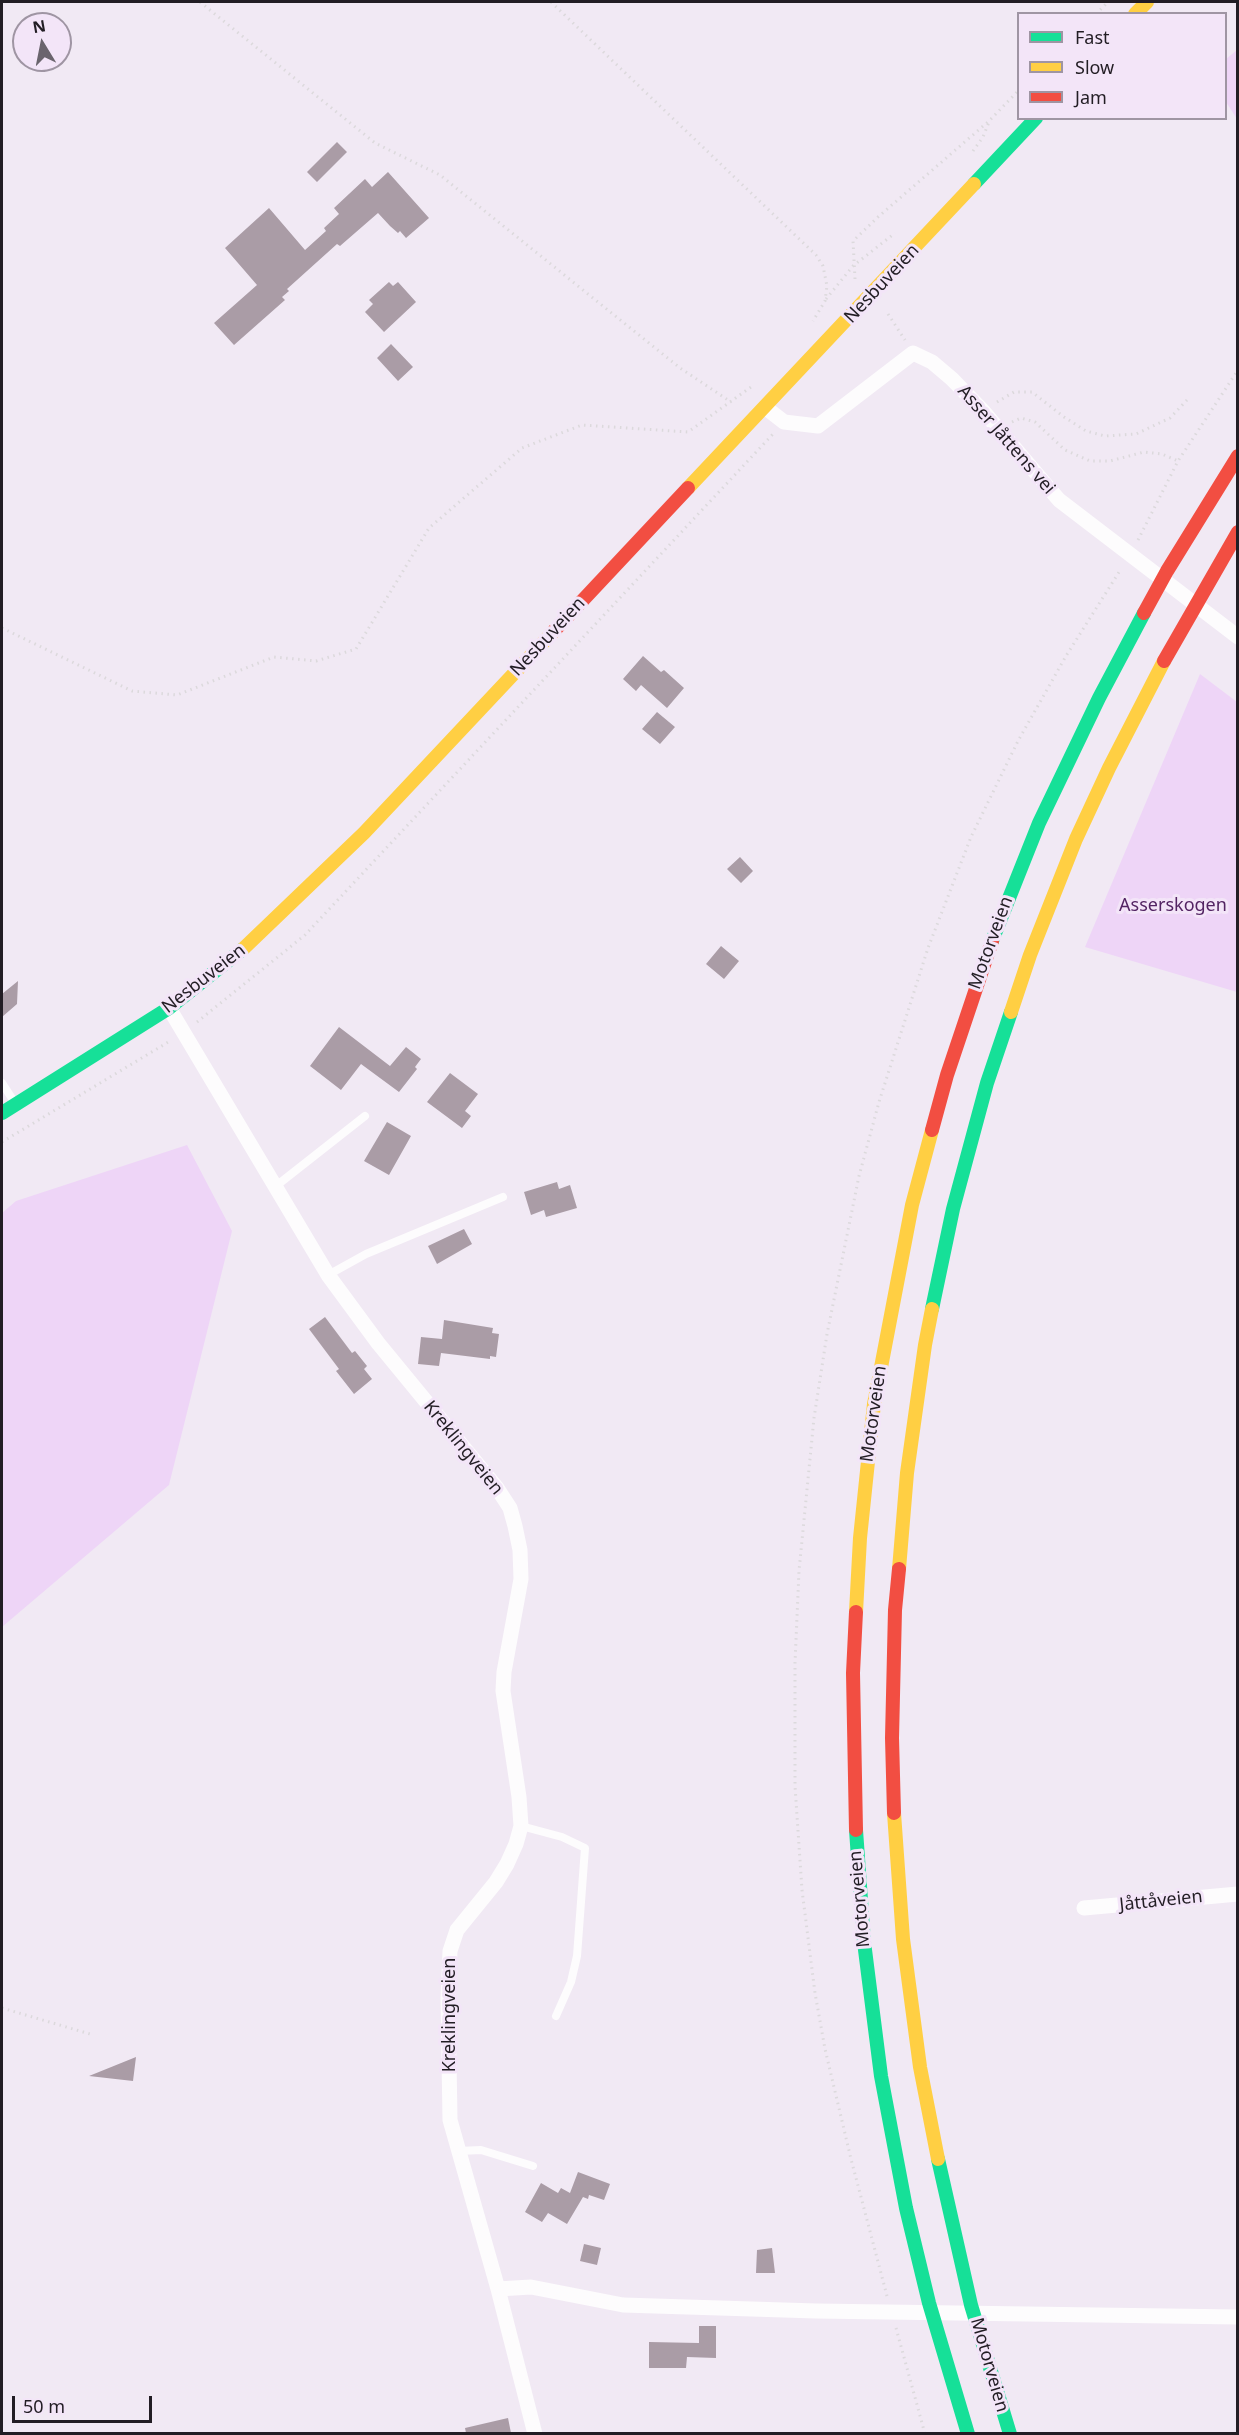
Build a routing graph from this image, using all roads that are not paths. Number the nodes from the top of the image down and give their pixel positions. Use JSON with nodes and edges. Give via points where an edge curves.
{"nodes":[{"id":1,"x":1034,"y":120,"type":"edge"},
{"id":2,"x":766,"y":408,"type":"junction"},
{"id":3,"x":1238,"y":456,"type":"edge"},
{"id":4,"x":1238,"y":532,"type":"edge"},
{"id":5,"x":1238,"y":637,"type":"edge"},
{"id":6,"x":169,"y":1008,"type":"junction"},
{"id":7,"x":2,"y":1083,"type":"edge"},
{"id":8,"x":16,"y":1104,"type":"junction"},
{"id":9,"x":2,"y":1113,"type":"edge"},
{"id":10,"x":365,"y":1116,"type":"dead end"},
{"id":11,"x":276,"y":1186,"type":"junction"},
{"id":12,"x":503,"y":1197,"type":"dead end"},
{"id":13,"x":328,"y":1275,"type":"junction"},
{"id":14,"x":520,"y":1826,"type":"junction"},
{"id":15,"x":1238,"y":1894,"type":"edge"},
{"id":16,"x":1084,"y":1908,"type":"dead end"},
{"id":17,"x":556,"y":2016,"type":"dead end"},
{"id":18,"x":457,"y":2151,"type":"junction"},
{"id":19,"x":533,"y":2166,"type":"dead end"},
{"id":20,"x":498,"y":2289,"type":"junction"},
{"id":21,"x":1238,"y":2318,"type":"edge"},
{"id":22,"x":535,"y":2433,"type":"edge"},
{"id":23,"x":968,"y":2433,"type":"edge"},
{"id":24,"x":1010,"y":2433,"type":"edge"}],
"edges":[{"from":1,"to":2,"type":"main road","name":"Nesbuveien"},
{"from":2,"to":5,"type":"street","name":"Asser Jåttens vei","via":[[784,422],[818,426],[913,352],[952,379],[1059,500]]},
{"from":2,"to":6,"type":"main road","name":"Nesbuveien","via":[[364,833],[245,948]]},
{"from":3,"to":23,"type":"main road","name":"Motorveien","via":[[1158,587],[1099,698],[1039,823],[989,948],[947,1075],[915,1195],[874,1404],[860,1538],[853,1673],[854,1807],[862,1931],[881,2076],[906,2208],[929,2303]]},
{"from":4,"to":24,"type":"main road","name":"Motorveien","via":[[1173,644],[1109,768],[1051,898],[1011,1009],[953,1209],[925,1345],[907,1473],[895,1610],[892,1738],[903,1939],[941,2182],[971,2305]]},
{"from":6,"to":8,"type":"main road","name":"Nesbuveien"},
{"from":6,"to":11,"type":"street","name":"Kreklingveien"},
{"from":7,"to":8,"type":"lane"},
{"from":8,"to":9,"type":"main road","name":"Nesbuveien"},
{"from":10,"to":11,"type":"lane"},
{"from":11,"to":13,"type":"street","name":"Kreklingveien"},
{"from":12,"to":13,"type":"lane","via":[[366,1254]]},
{"from":13,"to":14,"type":"street","name":"Kreklingveien","via":[[510,1509],[520,1550],[521,1579],[502,1691]]},
{"from":14,"to":17,"type":"lane","via":[[562,1837],[585,1848],[577,1956]]},
{"from":14,"to":18,"type":"street","name":"Kreklingveien","via":[[507,1864],[457,1930],[450,1951],[450,2120]]},
{"from":15,"to":16,"type":"street","name":"Jåttåveien"},
{"from":18,"to":19,"type":"lane","via":[[481,2150]]},
{"from":18,"to":20,"type":"street","name":"Kreklingveien"},
{"from":20,"to":21,"type":"street","via":[[531,2287],[623,2305]]},
{"from":20,"to":22,"type":"street","name":"Kreklingveien"}]}
